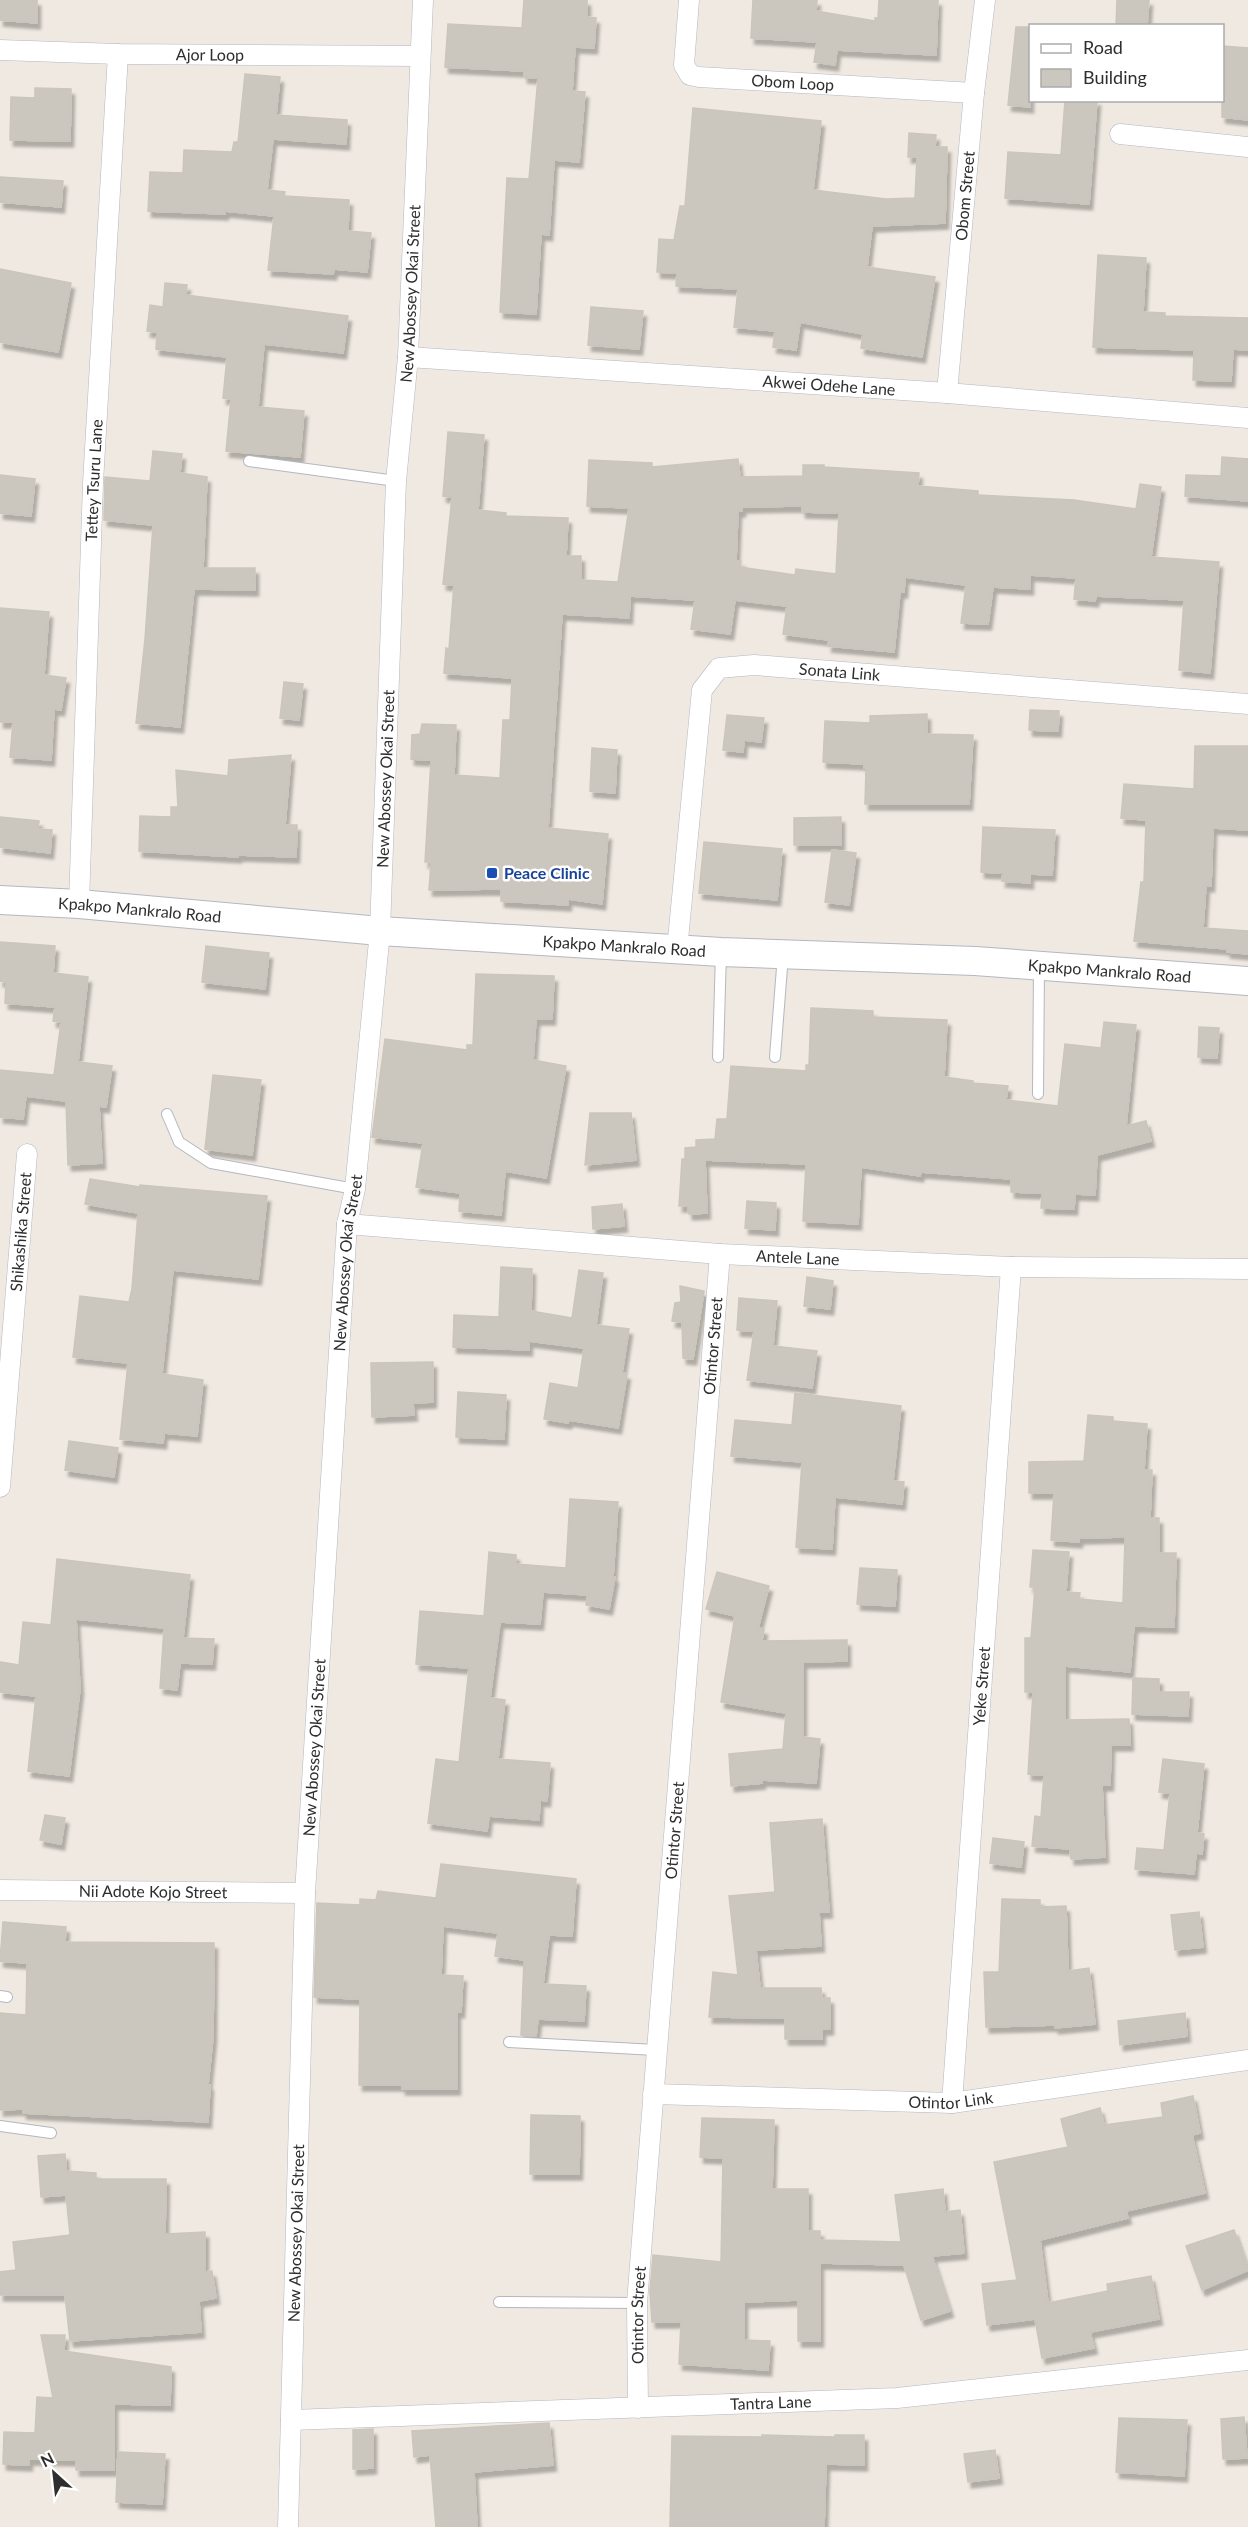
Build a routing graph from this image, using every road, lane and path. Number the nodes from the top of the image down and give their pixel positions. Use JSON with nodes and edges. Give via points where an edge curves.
{"nodes":[{"id":1,"x":423,"y":0,"type":"edge"},
{"id":2,"x":689,"y":0,"type":"edge"},
{"id":3,"x":985,"y":0,"type":"edge"},
{"id":4,"x":0,"y":50,"type":"edge"},
{"id":5,"x":118,"y":54,"type":"junction"},
{"id":6,"x":420,"y":56,"type":"junction"},
{"id":7,"x":974,"y":93,"type":"junction"},
{"id":8,"x":1120,"y":134,"type":"dead end"},
{"id":9,"x":1248,"y":147,"type":"edge"},
{"id":10,"x":408,"y":357,"type":"junction"},
{"id":11,"x":947,"y":393,"type":"junction"},
{"id":12,"x":1248,"y":418,"type":"edge"},
{"id":13,"x":249,"y":460,"type":"dead end"},
{"id":14,"x":396,"y":481,"type":"junction"},
{"id":15,"x":1248,"y":704,"type":"edge"},
{"id":16,"x":0,"y":900,"type":"edge"},
{"id":17,"x":79,"y":904,"type":"junction"},
{"id":18,"x":380,"y":931,"type":"junction"},
{"id":19,"x":677,"y":950,"type":"junction"},
{"id":20,"x":721,"y":952,"type":"junction"},
{"id":21,"x":783,"y":955,"type":"junction"},
{"id":22,"x":1039,"y":966,"type":"junction"},
{"id":23,"x":1248,"y":981,"type":"edge"},
{"id":24,"x":718,"y":1057,"type":"dead end"},
{"id":25,"x":775,"y":1057,"type":"dead end"},
{"id":26,"x":1038,"y":1094,"type":"dead end"},
{"id":27,"x":166,"y":1114,"type":"dead end"},
{"id":28,"x":27,"y":1154,"type":"dead end"},
{"id":29,"x":355,"y":1189,"type":"junction"},
{"id":30,"x":347,"y":1224,"type":"junction"},
{"id":31,"x":720,"y":1254,"type":"junction"},
{"id":32,"x":1011,"y":1267,"type":"junction"},
{"id":33,"x":1248,"y":1269,"type":"edge"},
{"id":34,"x":0,"y":1487,"type":"edge"},
{"id":35,"x":0,"y":1890,"type":"edge"},
{"id":36,"x":305,"y":1893,"type":"junction"},
{"id":37,"x":509,"y":2042,"type":"dead end"},
{"id":38,"x":656,"y":2050,"type":"junction"},
{"id":39,"x":1248,"y":2060,"type":"edge"},
{"id":40,"x":653,"y":2094,"type":"junction"},
{"id":41,"x":952,"y":2103,"type":"junction"},
{"id":42,"x":0,"y":2126,"type":"edge"},
{"id":43,"x":51,"y":2133,"type":"dead end"},
{"id":44,"x":499,"y":2302,"type":"dead end"},
{"id":45,"x":637,"y":2303,"type":"junction"},
{"id":46,"x":1248,"y":2360,"type":"edge"},
{"id":47,"x":638,"y":2408,"type":"junction"},
{"id":48,"x":291,"y":2420,"type":"junction"},
{"id":49,"x":288,"y":2527,"type":"edge"}],
"edges":[{"from":1,"to":6,"type":"street","name":"New Abossey Okai Street"},
{"from":2,"to":7,"type":"street","name":"Obom Loop","via":[[684,65],[690,75]]},
{"from":3,"to":7,"type":"street","name":"Obom Street"},
{"from":4,"to":5,"type":"street","name":"Ajor Loop"},
{"from":5,"to":6,"type":"street","name":"Ajor Loop"},
{"from":5,"to":17,"type":"street","name":"Tettey Tsuru Lane","via":[[93,483]]},
{"from":6,"to":10,"type":"street","name":"New Abossey Okai Street"},
{"from":7,"to":11,"type":"street","name":"Obom Street"},
{"from":8,"to":9,"type":"street"},
{"from":10,"to":11,"type":"street","name":"Akwei Odehe Lane"},
{"from":10,"to":14,"type":"street","name":"New Abossey Okai Street"},
{"from":11,"to":12,"type":"street","name":"Akwei Odehe Lane"},
{"from":13,"to":14,"type":"lane"},
{"from":14,"to":18,"type":"street","name":"New Abossey Okai Street"},
{"from":15,"to":19,"type":"street","name":"Sonata Link","via":[[754,664],[719,668],[702,690]]},
{"from":16,"to":17,"type":"street","name":"Kpakpo Mankralo Road"},
{"from":17,"to":18,"type":"street","name":"Kpakpo Mankralo Road"},
{"from":18,"to":19,"type":"street","name":"Kpakpo Mankralo Road"},
{"from":18,"to":29,"type":"street","name":"New Abossey Okai Street"},
{"from":19,"to":20,"type":"street","name":"Kpakpo Mankralo Road"},
{"from":20,"to":21,"type":"street","name":"Kpakpo Mankralo Road"},
{"from":20,"to":24,"type":"lane"},
{"from":21,"to":22,"type":"street","name":"Kpakpo Mankralo Road"},
{"from":21,"to":25,"type":"lane"},
{"from":22,"to":23,"type":"street","name":"Kpakpo Mankralo Road"},
{"from":22,"to":26,"type":"lane"},
{"from":27,"to":29,"type":"lane","via":[[179,1142],[211,1163]]},
{"from":28,"to":34,"type":"street","name":"Shikashika Street"},
{"from":29,"to":30,"type":"street","name":"New Abossey Okai Street"},
{"from":30,"to":31,"type":"street","name":"Antele Lane"},
{"from":30,"to":36,"type":"street","name":"New Abossey Okai Street"},
{"from":31,"to":32,"type":"street","name":"Antele Lane"},
{"from":31,"to":38,"type":"street","name":"Otintor Street"},
{"from":32,"to":33,"type":"street","name":"Antele Lane"},
{"from":32,"to":41,"type":"street","name":"Yeke Street"},
{"from":35,"to":36,"type":"street","name":"Nii Adote Kojo Street"},
{"from":36,"to":48,"type":"street","name":"New Abossey Okai Street"},
{"from":37,"to":38,"type":"lane"},
{"from":38,"to":40,"type":"street","name":"Otintor Street"},
{"from":39,"to":41,"type":"street","name":"Otintor Link"},
{"from":40,"to":41,"type":"street","name":"Otintor Link"},
{"from":40,"to":45,"type":"street","name":"Otintor Street"},
{"from":42,"to":43,"type":"lane"},
{"from":44,"to":45,"type":"lane"},
{"from":45,"to":47,"type":"street","name":"Otintor Street"},
{"from":46,"to":47,"type":"street","name":"Tantra Lane","via":[[897,2398]]},
{"from":47,"to":48,"type":"street","name":"Tantra Lane"},
{"from":48,"to":49,"type":"street","name":"New Abossey Okai Street"}]}
